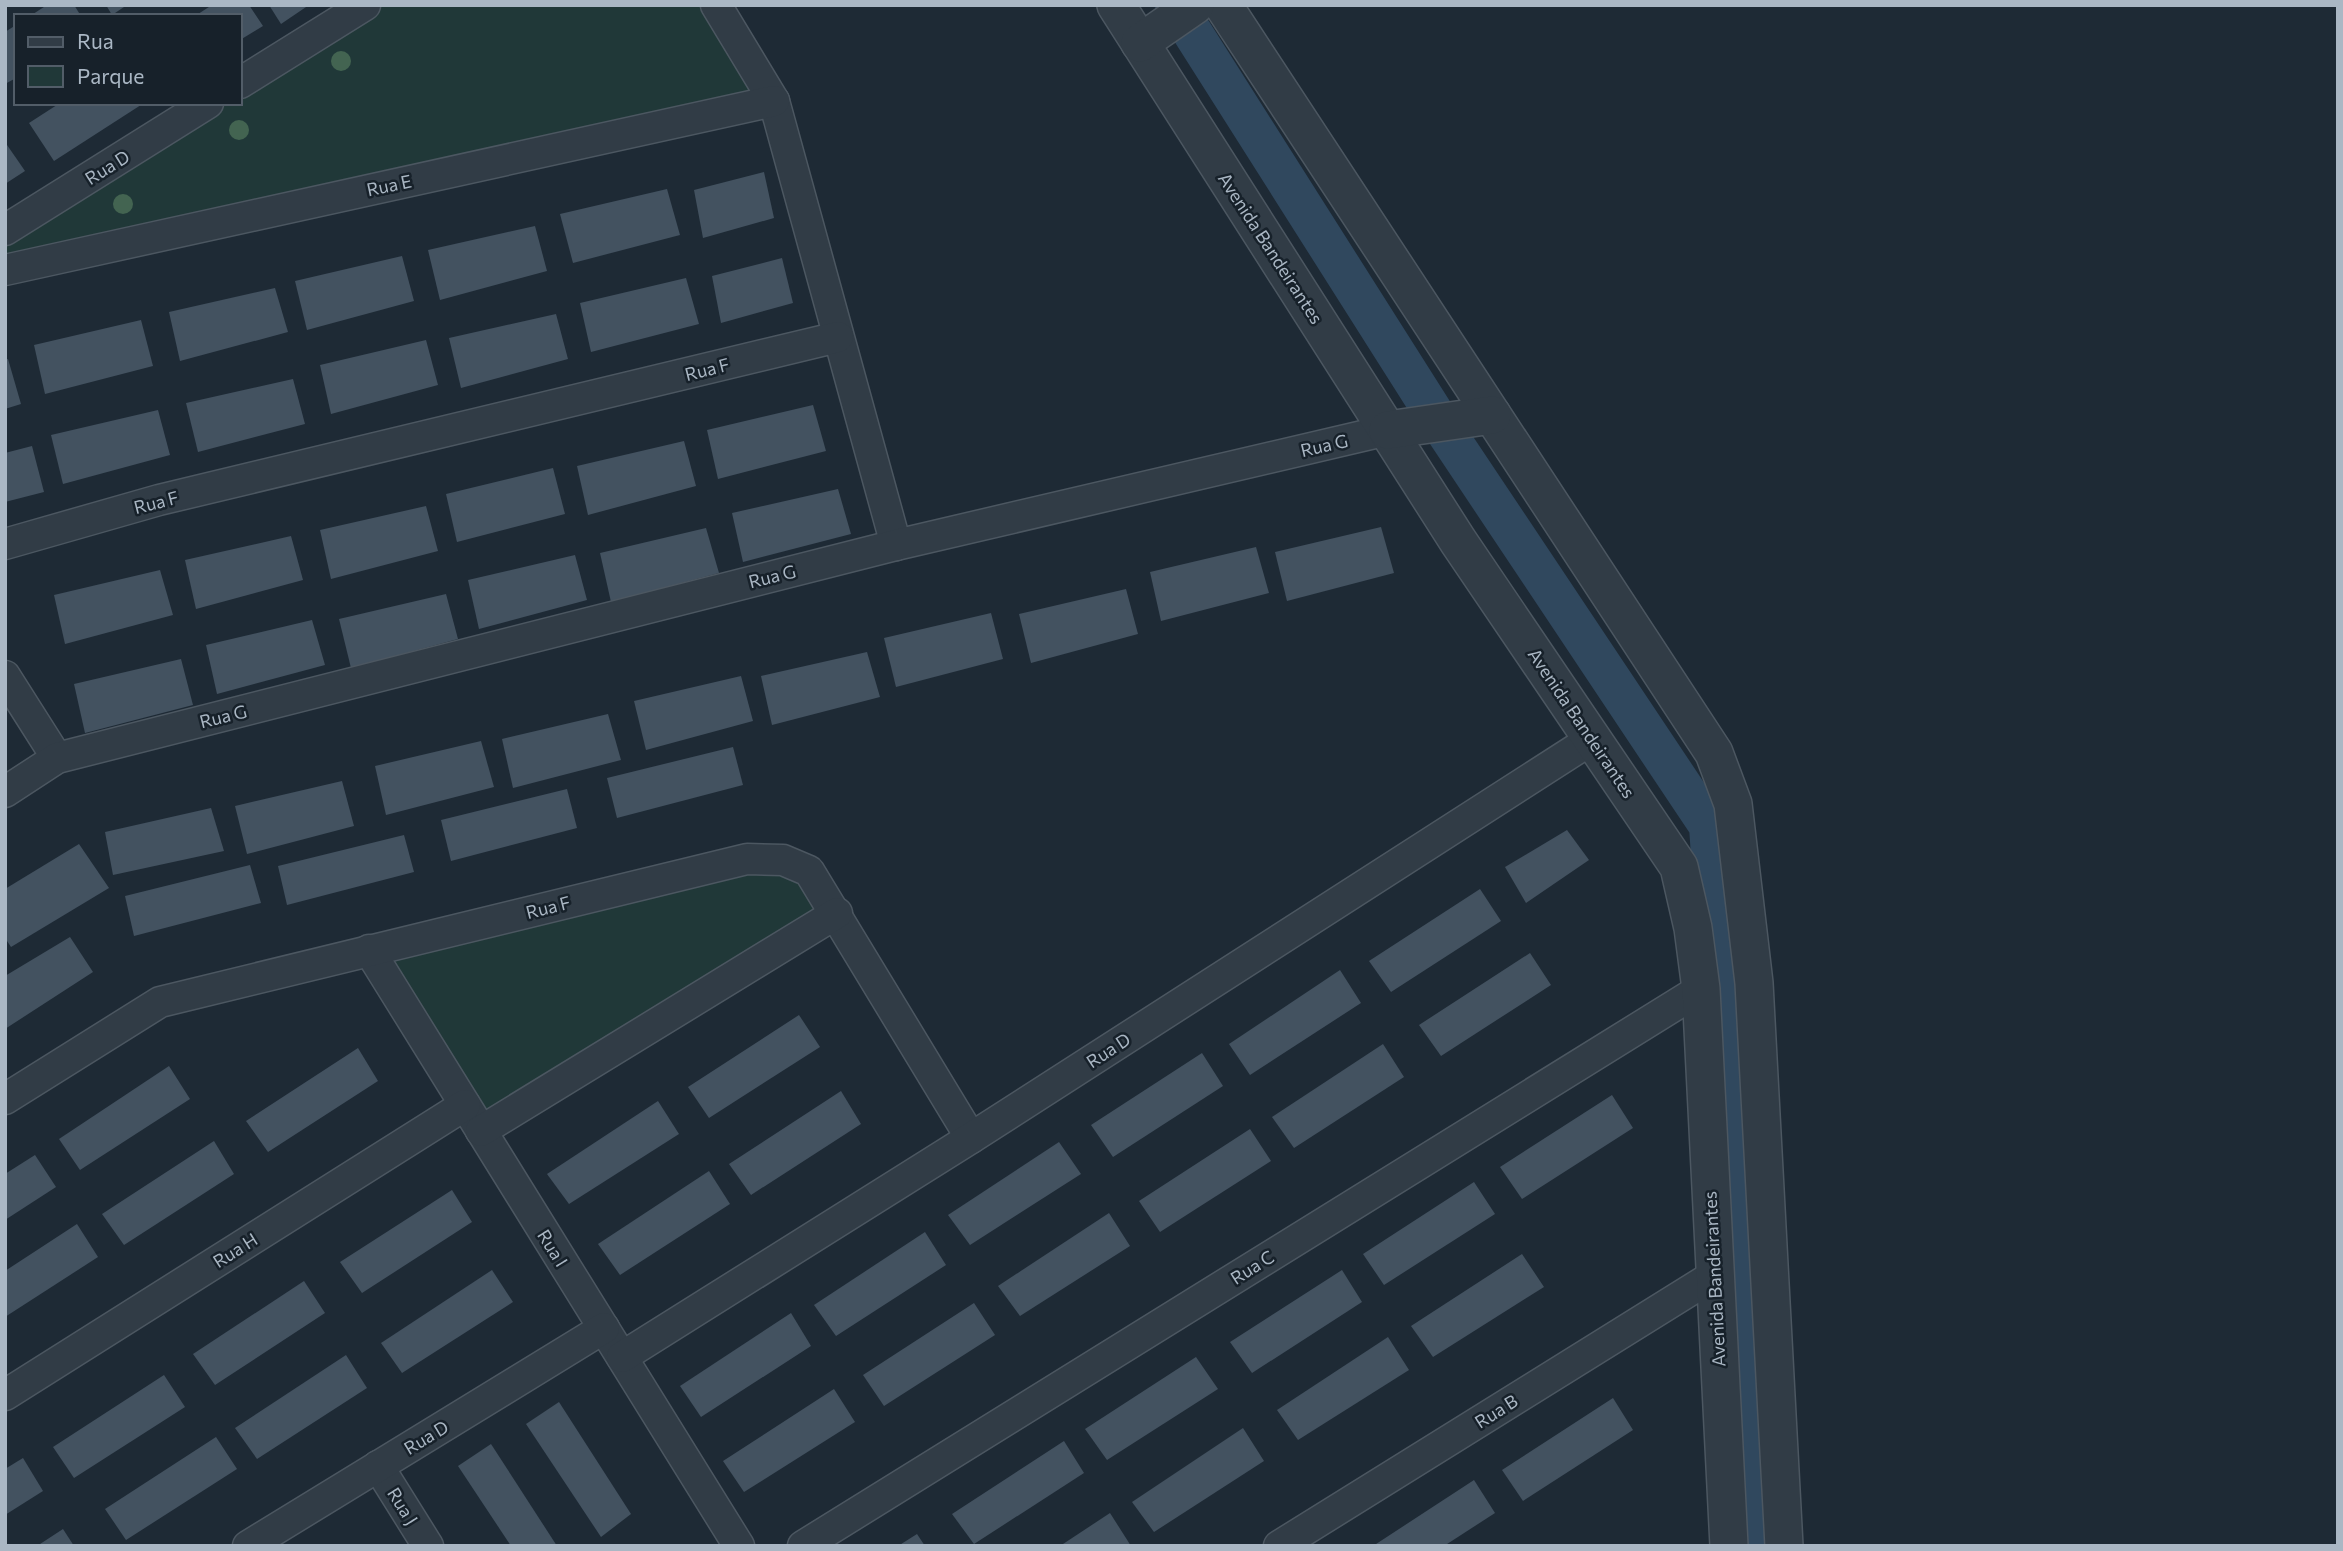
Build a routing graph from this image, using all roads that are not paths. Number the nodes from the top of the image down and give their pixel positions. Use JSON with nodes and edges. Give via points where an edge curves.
{"nodes":[{"id":1,"x":365,"y":5,"type":"edge"},
{"id":2,"x":716,"y":5,"type":"edge"},
{"id":3,"x":1116,"y":5,"type":"edge"},
{"id":4,"x":1195,"y":5,"type":"edge"},
{"id":5,"x":1223,"y":5,"type":"edge"},
{"id":6,"x":1140,"y":43,"type":"junction"},
{"id":7,"x":242,"y":82,"type":"edge"},
{"id":8,"x":774,"y":101,"type":"junction"},
{"id":9,"x":205,"y":105,"type":"edge"},
{"id":10,"x":5,"y":230,"type":"edge"},
{"id":11,"x":5,"y":270,"type":"edge"},
{"id":12,"x":838,"y":337,"type":"junction"},
{"id":13,"x":1492,"y":415,"type":"junction"},
{"id":14,"x":1388,"y":430,"type":"junction"},
{"id":15,"x":5,"y":544,"type":"edge"},
{"id":16,"x":896,"y":545,"type":"junction"},
{"id":17,"x":5,"y":676,"type":"edge"},
{"id":18,"x":1592,"y":739,"type":"junction"},
{"id":19,"x":57,"y":758,"type":"junction"},
{"id":20,"x":5,"y":792,"type":"edge"},
{"id":21,"x":837,"y":913,"type":"junction"},
{"id":22,"x":369,"y":950,"type":"junction"},
{"id":23,"x":1701,"y":989,"type":"junction"},
{"id":24,"x":1758,"y":1061,"type":"junction"},
{"id":25,"x":1704,"y":1062,"type":"junction"},
{"id":26,"x":5,"y":1099,"type":"edge"},
{"id":27,"x":465,"y":1105,"type":"junction"},
{"id":28,"x":481,"y":1131,"type":"junction"},
{"id":29,"x":971,"y":1138,"type":"junction"},
{"id":30,"x":1713,"y":1276,"type":"junction"},
{"id":31,"x":604,"y":1328,"type":"junction"},
{"id":32,"x":622,"y":1357,"type":"junction"},
{"id":33,"x":5,"y":1395,"type":"edge"},
{"id":34,"x":378,"y":1466,"type":"junction"},
{"id":35,"x":1782,"y":1497,"type":"junction"},
{"id":36,"x":1727,"y":1498,"type":"junction"},
{"id":37,"x":248,"y":1546,"type":"edge"},
{"id":38,"x":428,"y":1546,"type":"edge"},
{"id":39,"x":738,"y":1546,"type":"edge"},
{"id":40,"x":803,"y":1546,"type":"edge"},
{"id":41,"x":1279,"y":1546,"type":"edge"},
{"id":42,"x":1729,"y":1546,"type":"edge"},
{"id":43,"x":1784,"y":1546,"type":"edge"}],
"edges":[{"from":1,"to":7,"type":"street"},
{"from":2,"to":8,"type":"street"},
{"from":3,"to":6,"type":"street","name":"Avenida Bandeirantes"},
{"from":4,"to":6,"type":"street"},
{"from":5,"to":13,"type":"street"},
{"from":6,"to":14,"type":"street","name":"Avenida Bandeirantes"},
{"from":8,"to":11,"type":"street","name":"Rua E"},
{"from":8,"to":12,"type":"street"},
{"from":9,"to":10,"type":"street","name":"Rua D"},
{"from":12,"to":15,"type":"street","name":"Rua F","via":[[159,500]]},
{"from":12,"to":16,"type":"street"},
{"from":13,"to":14,"type":"street","name":"Rua G"},
{"from":13,"to":24,"type":"street","via":[[1714,753],[1737,829]]},
{"from":14,"to":16,"type":"street","name":"Rua G"},
{"from":14,"to":18,"type":"street","name":"Avenida Bandeirantes"},
{"from":16,"to":19,"type":"street","name":"Rua G"},
{"from":17,"to":19,"type":"street"},
{"from":18,"to":23,"type":"street","name":"Avenida Bandeirantes","via":[[1679,867]]},
{"from":18,"to":29,"type":"street","name":"Rua D"},
{"from":19,"to":20,"type":"street"},
{"from":21,"to":22,"type":"street","name":"Rua F","via":[[809,871],[783,860],[747,859]]},
{"from":21,"to":28,"type":"street"},
{"from":21,"to":29,"type":"street","name":"Rua F"},
{"from":22,"to":26,"type":"street","name":"Rua F","via":[[160,1002]]},
{"from":22,"to":27,"type":"street","name":"Rua I"},
{"from":23,"to":25,"type":"street","name":"Avenida Bandeirantes"},
{"from":23,"to":40,"type":"street","name":"Rua C"},
{"from":24,"to":25,"type":"street"},
{"from":24,"to":35,"type":"street"},
{"from":25,"to":30,"type":"street","name":"Avenida Bandeirantes"},
{"from":27,"to":28,"type":"street","name":"Rua I"},
{"from":27,"to":33,"type":"street","name":"Rua H"},
{"from":28,"to":31,"type":"street","name":"Rua I"},
{"from":29,"to":32,"type":"street","name":"Rua D"},
{"from":30,"to":36,"type":"street","name":"Avenida Bandeirantes"},
{"from":30,"to":41,"type":"street","name":"Rua B"},
{"from":31,"to":32,"type":"street","name":"Rua I"},
{"from":31,"to":34,"type":"street","name":"Rua D"},
{"from":32,"to":39,"type":"street","name":"Rua I"},
{"from":34,"to":37,"type":"street","name":"Rua D"},
{"from":34,"to":38,"type":"street","name":"Rua J"},
{"from":35,"to":36,"type":"street"},
{"from":35,"to":43,"type":"street"},
{"from":36,"to":42,"type":"street","name":"Avenida Bandeirantes"}]}
